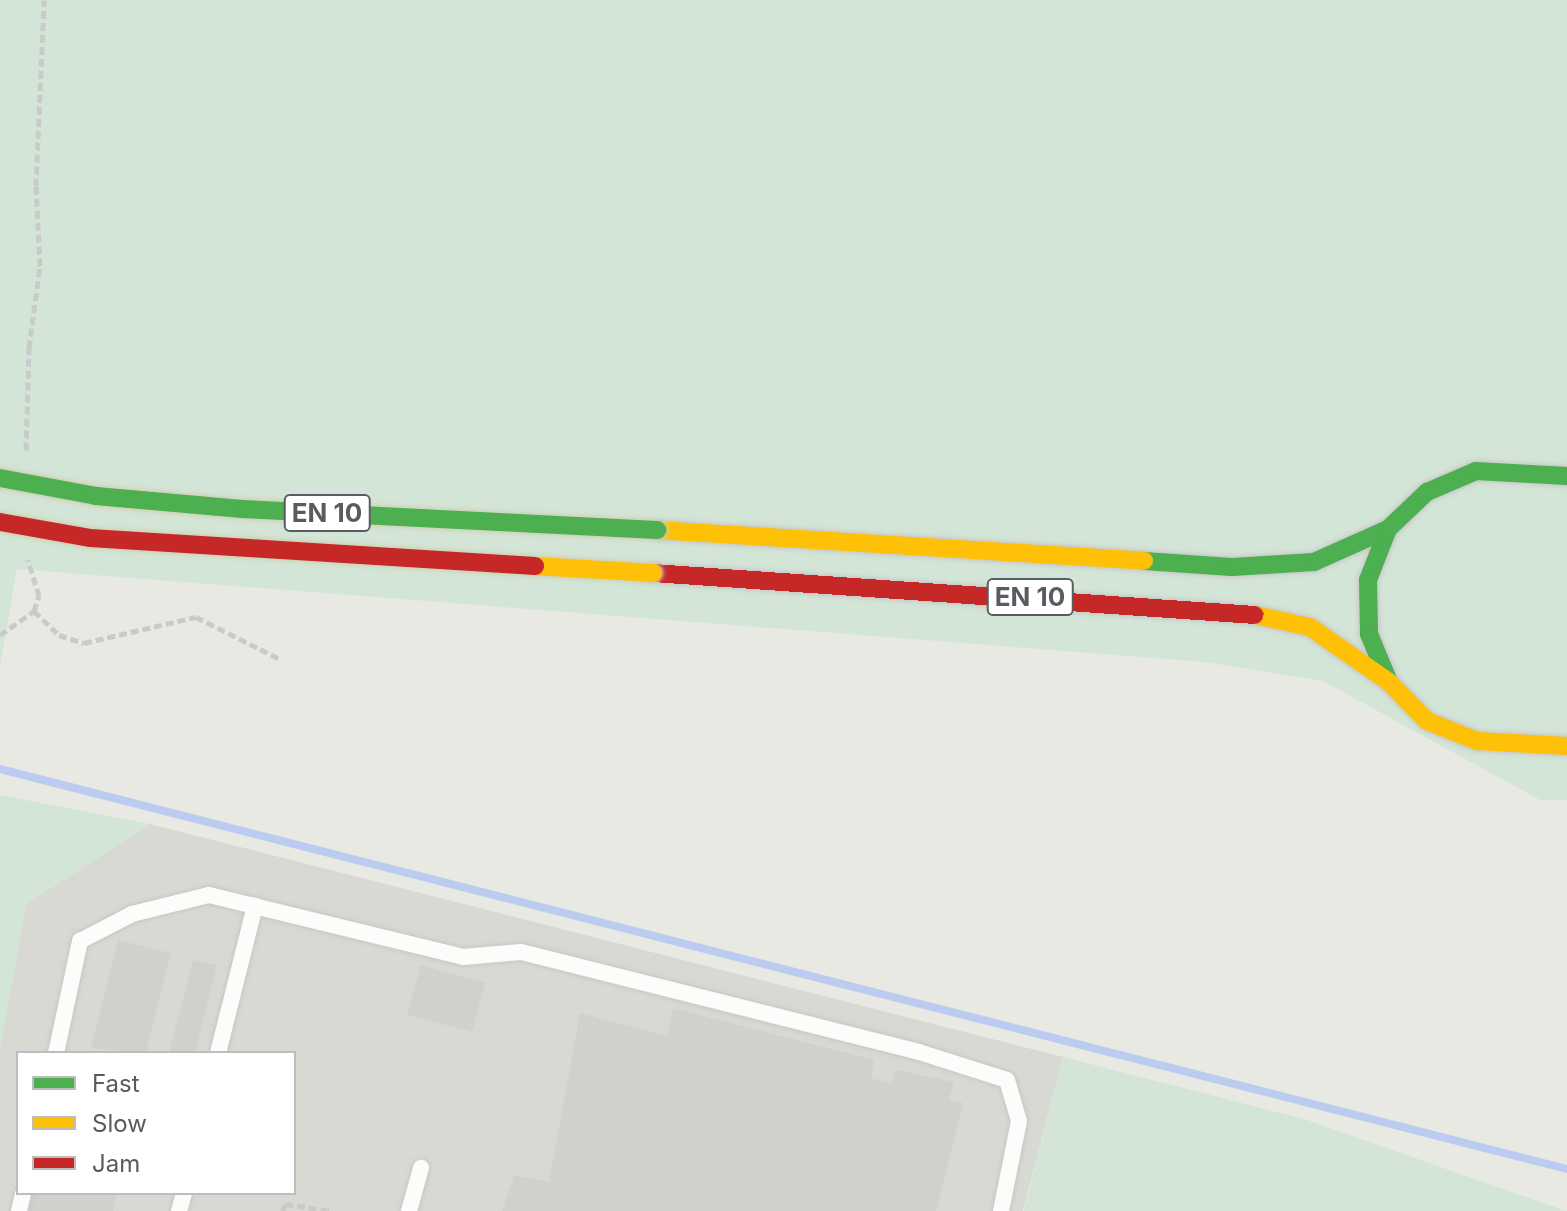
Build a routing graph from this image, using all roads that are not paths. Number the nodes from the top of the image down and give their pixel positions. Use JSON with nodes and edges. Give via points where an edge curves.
{"nodes":[{"id":1,"x":1567,"y":476,"type":"edge"},
{"id":2,"x":0,"y":478,"type":"edge"},
{"id":3,"x":0,"y":522,"type":"edge"},
{"id":4,"x":1388,"y":529,"type":"junction"},
{"id":5,"x":1389,"y":682,"type":"junction"},
{"id":6,"x":1567,"y":746,"type":"edge"},
{"id":7,"x":255,"y":906,"type":"junction"},
{"id":8,"x":56,"y":1051,"type":"edge"},
{"id":9,"x":219,"y":1051,"type":"edge"},
{"id":10,"x":421,"y":1168,"type":"dead end"},
{"id":11,"x":409,"y":1211,"type":"edge"},
{"id":12,"x":1001,"y":1211,"type":"edge"}],
"edges":[{"from":1,"to":4,"type":"main road","number":"EN 10","via":[[1476,471],[1427,492]]},
{"from":2,"to":4,"type":"main road","number":"EN 10","bridge":true,"via":[[96,496],[242,509],[1232,567],[1314,562]]},
{"from":3,"to":5,"type":"main road","number":"EN 10","bridge":true,"via":[[90,538],[1229,610],[1310,627]]},
{"from":4,"to":5,"type":"main road","number":"EN 10","via":[[1368,580],[1369,634]]},
{"from":5,"to":6,"type":"main road","number":"EN 10","via":[[1427,721],[1477,741]]},
{"from":7,"to":8,"type":"lane","via":[[209,895],[132,914],[80,941]]},
{"from":7,"to":9,"type":"lane"},
{"from":7,"to":12,"type":"lane","via":[[463,957],[521,952],[919,1052],[1007,1080],[1019,1121]]},
{"from":10,"to":11,"type":"lane"}]}
